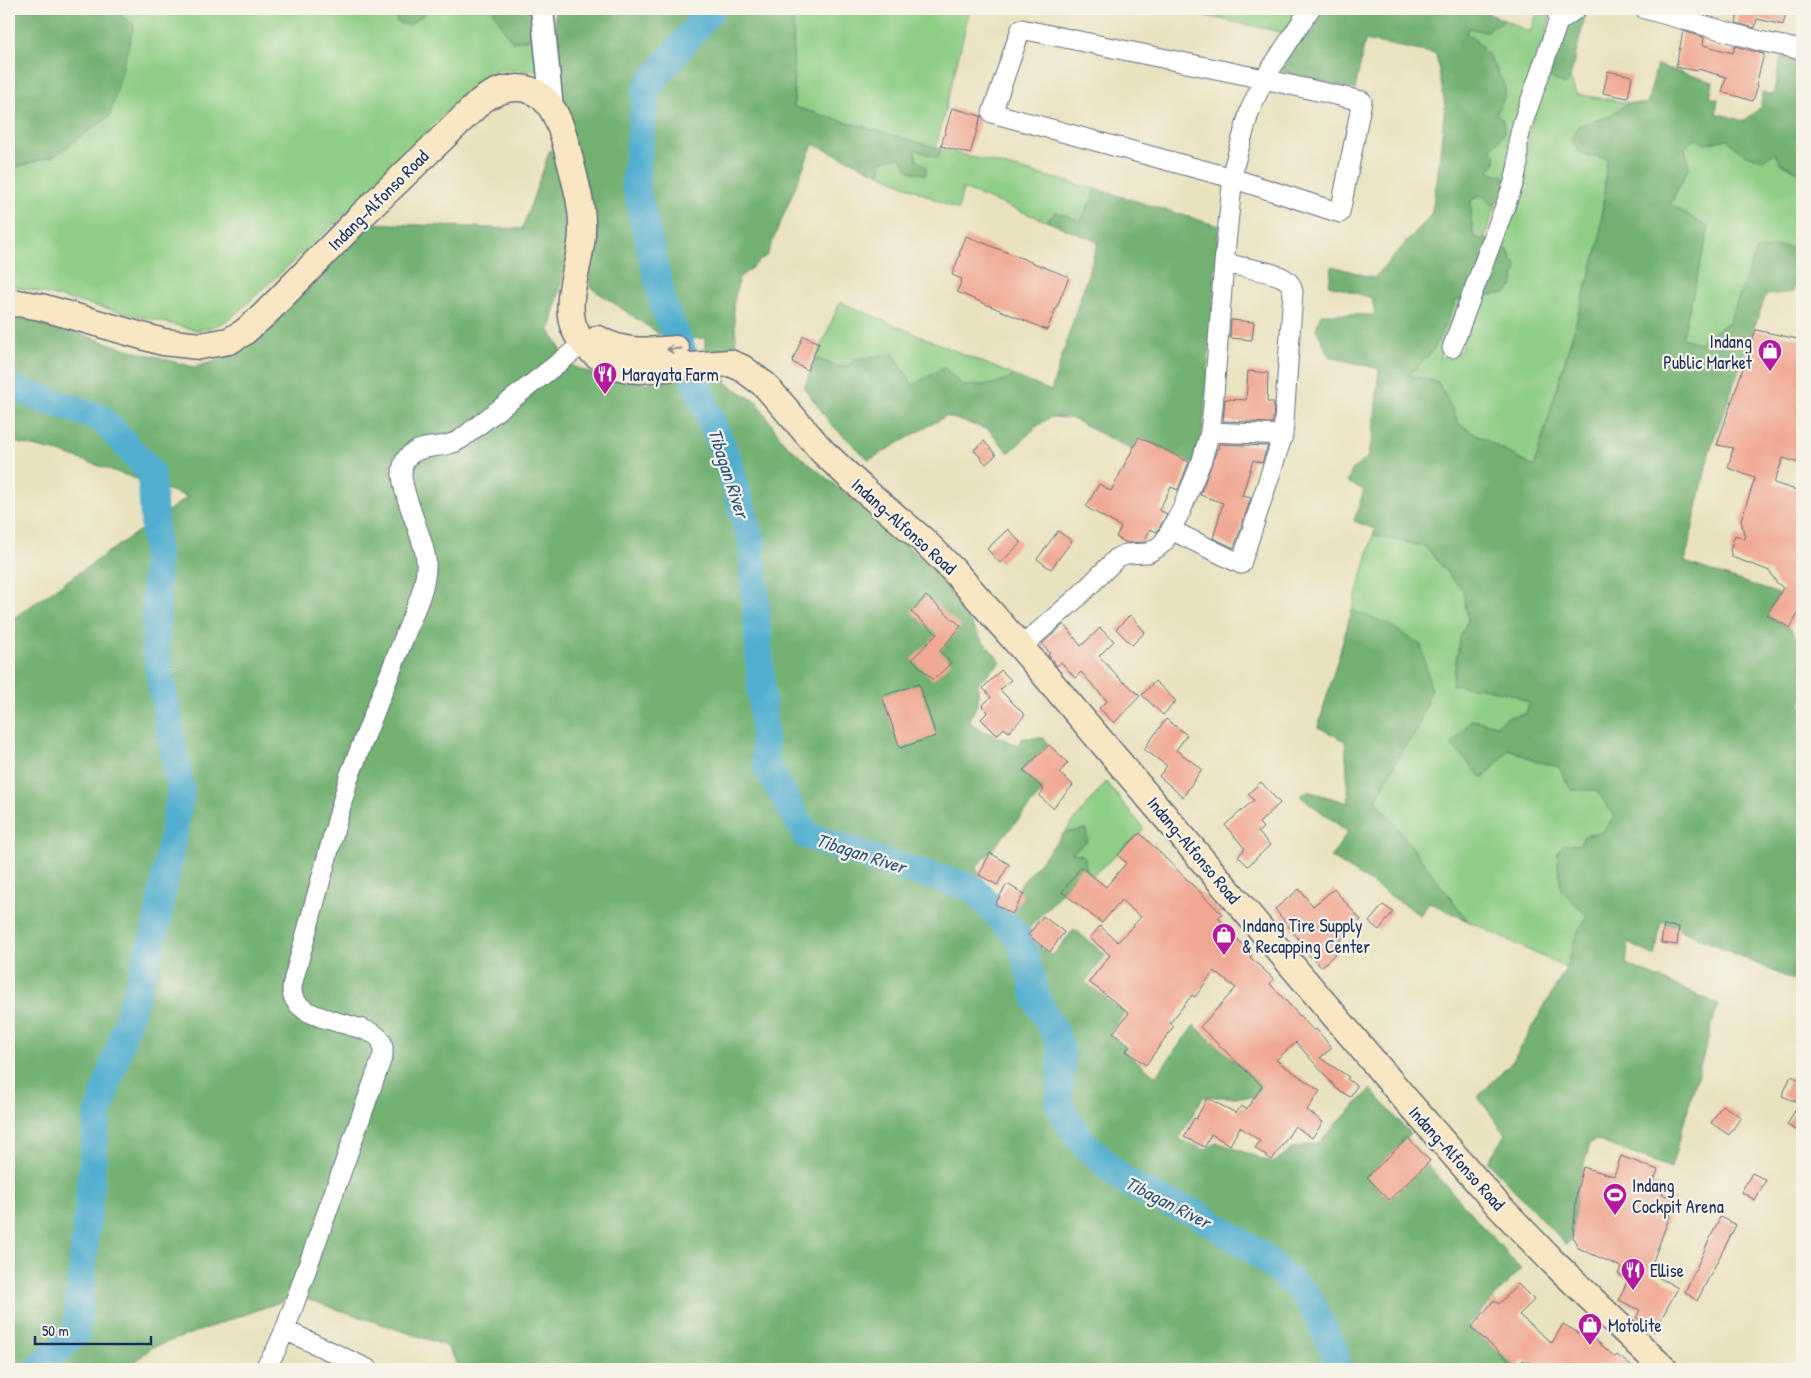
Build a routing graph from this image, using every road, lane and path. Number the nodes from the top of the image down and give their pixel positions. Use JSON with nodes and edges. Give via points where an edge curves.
{"nodes":[{"id":1,"x":542,"y":9,"type":"edge"},
{"id":2,"x":1310,"y":9,"type":"edge"},
{"id":3,"x":1576,"y":9,"type":"edge"},
{"id":4,"x":1645,"y":9,"type":"edge"},
{"id":5,"x":1558,"y":15,"type":"edge"},
{"id":6,"x":1802,"y":50,"type":"edge"},
{"id":7,"x":1264,"y":78,"type":"junction"},
{"id":8,"x":552,"y":108,"type":"junction"},
{"id":9,"x":1232,"y":178,"type":"junction"},
{"id":10,"x":1224,"y":263,"type":"junction"},
{"id":11,"x":9,"y":304,"type":"edge"},
{"id":12,"x":571,"y":309,"type":"junction"},
{"id":13,"x":584,"y":343,"type":"junction"},
{"id":14,"x":1452,"y":348,"type":"dead end"},
{"id":15,"x":645,"y":361,"type":"junction"},
{"id":16,"x":1210,"y":432,"type":"junction"},
{"id":17,"x":1283,"y":435,"type":"junction"},
{"id":18,"x":1171,"y":530,"type":"junction"},
{"id":19,"x":1021,"y":647,"type":"junction"},
{"id":20,"x":285,"y":1330,"type":"junction"},
{"id":21,"x":264,"y":1369,"type":"edge"},
{"id":22,"x":368,"y":1369,"type":"edge"},
{"id":23,"x":1664,"y":1369,"type":"edge"}],
"edges":[{"from":1,"to":8,"type":"street"},
{"from":2,"to":7,"type":"street"},
{"from":3,"to":5,"type":"street"},
{"from":4,"to":6,"type":"street"},
{"from":5,"to":14,"type":"street","via":[[1522,125],[1514,182]]},
{"from":7,"to":9,"type":"street","via":[[1244,130]]},
{"from":7,"to":9,"type":"street","via":[[1362,101],[1340,213]]},
{"from":7,"to":9,"type":"street","via":[[1021,29],[992,113]]},
{"from":8,"to":11,"type":"main road","name":"Indang-Alfonso Road","via":[[531,89],[509,88],[489,95],[358,219],[264,315],[244,333],[229,340],[200,346],[163,342],[41,307]]},
{"from":8,"to":12,"type":"main road","name":"Indang-Alfonso Road","via":[[567,147],[582,223]]},
{"from":9,"to":10,"type":"street"},
{"from":10,"to":16,"type":"street"},
{"from":10,"to":17,"type":"street","via":[[1276,275],[1291,285]]},
{"from":12,"to":13,"type":"main road","name":"Indang-Alfonso Road","via":[[573,325]]},
{"from":12,"to":15,"type":"main road","name":"Indang-Alfonso Road","via":[[576,321],[604,342]]},
{"from":13,"to":15,"type":"main road","name":"Indang-Alfonso Road","via":[[616,366],[634,370]]},
{"from":13,"to":20,"type":"street","via":[[461,439],[446,446],[417,451],[403,464],[403,480],[425,558],[426,575],[349,776],[292,990],[301,1007],[379,1038],[384,1045],[383,1055]]},
{"from":15,"to":19,"type":"main road","name":"Indang-Alfonso Road","via":[[711,355],[760,380],[846,475],[939,555]]},
{"from":16,"to":17,"type":"street"},
{"from":16,"to":18,"type":"street","via":[[1196,477]]},
{"from":17,"to":18,"type":"street","via":[[1241,564]]},
{"from":18,"to":19,"type":"street","via":[[1164,542],[1151,552],[1126,554],[1116,559]]},
{"from":19,"to":23,"type":"main road","name":"Indang-Alfonso Road","via":[[1452,1154],[1552,1261]]},
{"from":20,"to":21,"type":"street"},
{"from":20,"to":22,"type":"street"}]}
